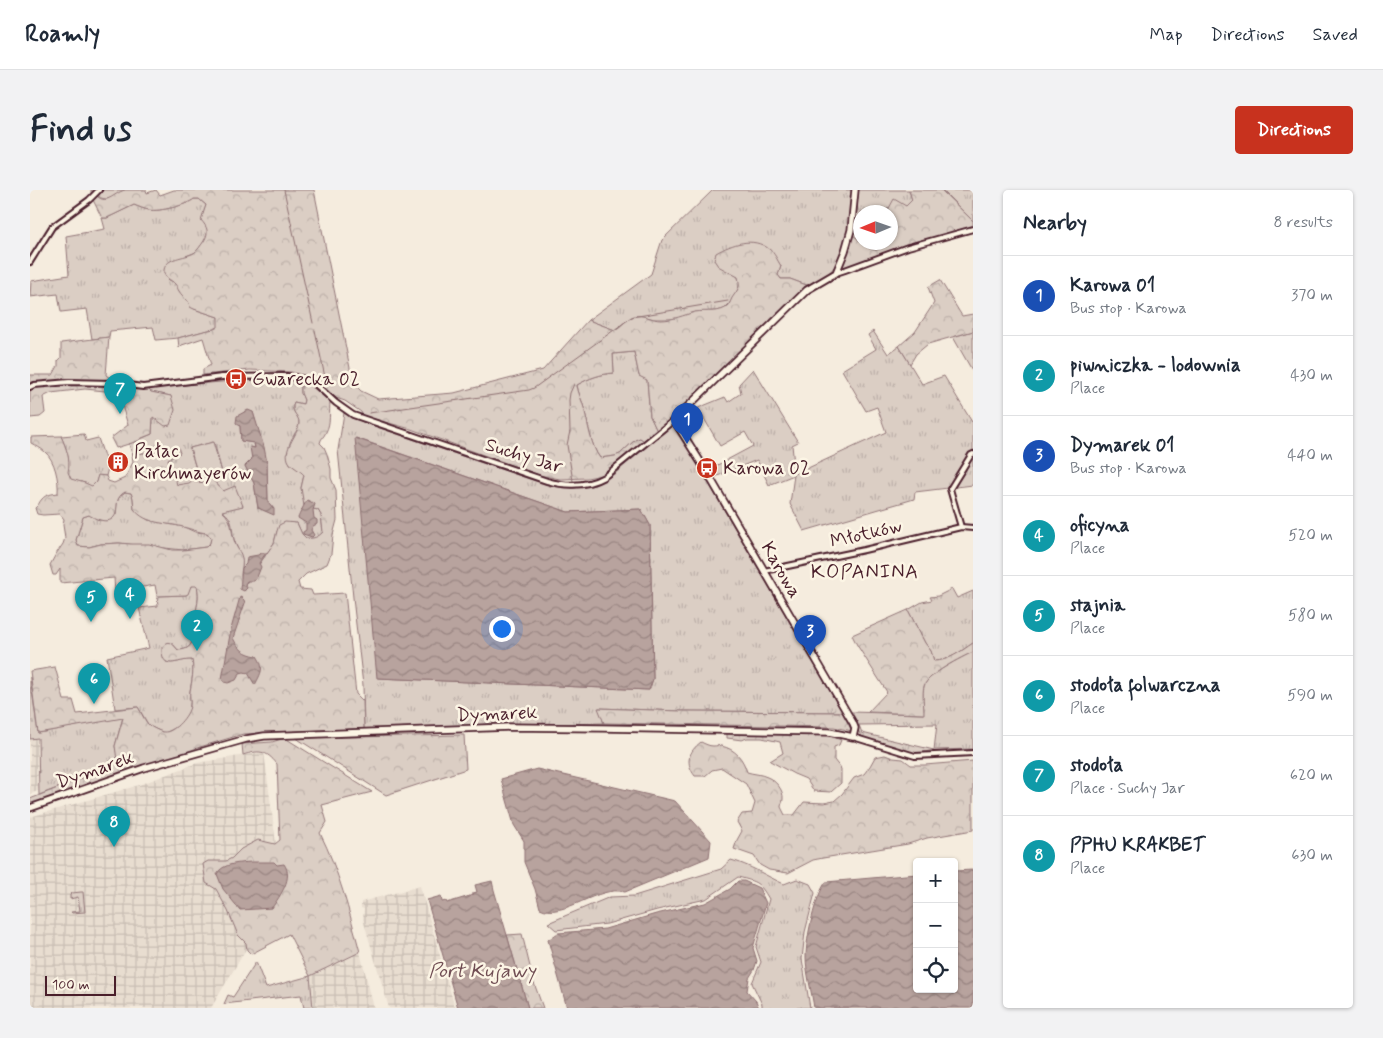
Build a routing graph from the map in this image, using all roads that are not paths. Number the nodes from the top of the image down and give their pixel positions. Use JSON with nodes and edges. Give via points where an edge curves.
{"nodes":[{"id":1,"x":99,"y":190,"type":"edge"},
{"id":2,"x":856,"y":190,"type":"edge"},
{"id":3,"x":973,"y":229,"type":"edge"},
{"id":4,"x":30,"y":262,"type":"edge"},
{"id":5,"x":836,"y":273,"type":"junction"},
{"id":6,"x":30,"y":387,"type":"edge"},
{"id":7,"x":674,"y":420,"type":"junction"},
{"id":8,"x":973,"y":454,"type":"edge"},
{"id":9,"x":961,"y":527,"type":"junction"},
{"id":10,"x":973,"y":528,"type":"edge"},
{"id":11,"x":764,"y":570,"type":"junction"},
{"id":12,"x":853,"y":737,"type":"junction"},
{"id":13,"x":973,"y":753,"type":"edge"},
{"id":14,"x":30,"y":808,"type":"edge"}],
"edges":[{"from":1,"to":4,"type":"street","via":[[52,227]]},
{"from":2,"to":5,"type":"street","via":[[851,230]]},
{"from":3,"to":5,"type":"street","name":"Suchy Jar","via":[[908,247]]},
{"from":5,"to":7,"type":"street","name":"Suchy Jar","via":[[807,290]]},
{"from":6,"to":7,"type":"street","name":"Suchy Jar","via":[[69,382],[142,387],[252,376],[297,377],[313,382],[353,414],[546,481],[567,484],[586,484],[604,477]]},
{"from":7,"to":11,"type":"street","name":"Karowa"},
{"from":8,"to":9,"type":"street","via":[[950,489]]},
{"from":9,"to":10,"type":"street","name":"Młotków"},
{"from":9,"to":11,"type":"street","name":"Młotków"},
{"from":11,"to":12,"type":"street","name":"Karowa","via":[[853,724]]},
{"from":12,"to":13,"type":"street","name":"Dymarek","via":[[915,756]]},
{"from":12,"to":14,"type":"street","name":"Dymarek","via":[[829,732],[587,727],[264,736],[144,768]]}]}
